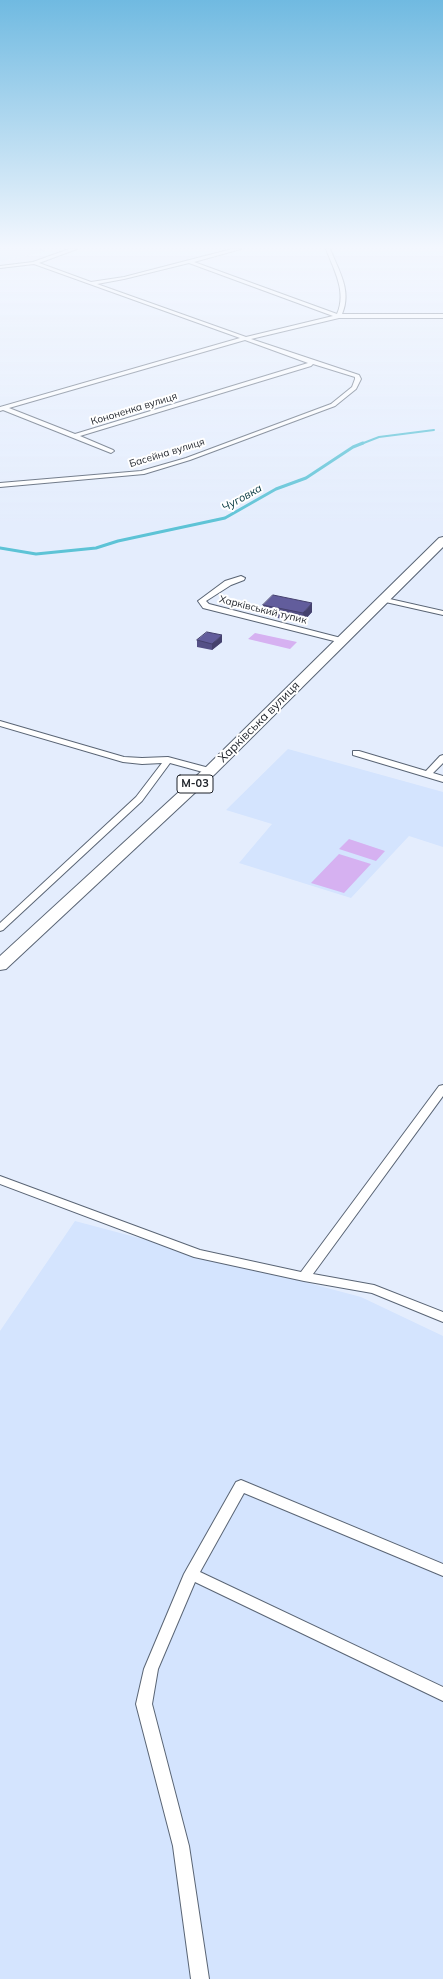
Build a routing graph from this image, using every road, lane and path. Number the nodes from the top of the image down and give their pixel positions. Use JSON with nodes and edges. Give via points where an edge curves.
{"nodes":[{"id":1,"x":235,"y":341,"type":"edge"},
{"id":2,"x":256,"y":341,"type":"edge"},
{"id":3,"x":312,"y":362,"type":"junction"},
{"id":4,"x":2,"y":409,"type":"edge"},
{"id":5,"x":75,"y":436,"type":"junction"},
{"id":6,"x":112,"y":451,"type":"dead end"},
{"id":7,"x":0,"y":485,"type":"edge"},
{"id":8,"x":443,"y":540,"type":"edge"},
{"id":9,"x":241,"y":578,"type":"dead end"},
{"id":10,"x":384,"y":599,"type":"junction"},
{"id":11,"x":443,"y":613,"type":"edge"},
{"id":12,"x":342,"y":640,"type":"junction"},
{"id":13,"x":0,"y":723,"type":"edge"},
{"id":14,"x":356,"y":753,"type":"dead end"},
{"id":15,"x":443,"y":758,"type":"edge"},
{"id":16,"x":168,"y":760,"type":"junction"},
{"id":17,"x":210,"y":771,"type":"junction"},
{"id":18,"x":428,"y":774,"type":"junction"},
{"id":19,"x":443,"y":778,"type":"edge"},
{"id":20,"x":0,"y":928,"type":"edge"},
{"id":21,"x":0,"y":965,"type":"edge"},
{"id":22,"x":443,"y":1088,"type":"edge"},
{"id":23,"x":0,"y":1180,"type":"edge"},
{"id":24,"x":304,"y":1277,"type":"junction"},
{"id":25,"x":443,"y":1317,"type":"edge"},
{"id":26,"x":443,"y":1570,"type":"edge"},
{"id":27,"x":191,"y":1574,"type":"junction"},
{"id":28,"x":443,"y":1694,"type":"edge"},
{"id":29,"x":200,"y":1979,"type":"edge"}],
"edges":[{"from":1,"to":4,"type":"street"},
{"from":2,"to":3,"type":"street"},
{"from":3,"to":5,"type":"street","name":"Кононенка вулиця"},
{"from":3,"to":7,"type":"street","name":"Басейна вулиця","via":[[357,376],[354,388],[333,405],[188,459],[142,473]]},
{"from":4,"to":5,"type":"street"},
{"from":5,"to":6,"type":"street"},
{"from":8,"to":10,"type":"highway","name":"Харківська вулиця","number":"М-03"},
{"from":9,"to":12,"type":"street","name":"Харківський тупик","via":[[228,583],[202,601],[206,606]]},
{"from":10,"to":11,"type":"street"},
{"from":10,"to":12,"type":"highway","name":"Харківська вулиця","number":"М-03"},
{"from":12,"to":17,"type":"highway","name":"Харківська вулиця","number":"М-03"},
{"from":13,"to":16,"type":"street","via":[[123,759]]},
{"from":14,"to":18,"type":"street"},
{"from":15,"to":18,"type":"street"},
{"from":16,"to":17,"type":"street"},
{"from":16,"to":20,"type":"street","via":[[139,799]]},
{"from":17,"to":21,"type":"highway","name":"Харківська вулиця","number":"М-03"},
{"from":18,"to":19,"type":"street"},
{"from":22,"to":24,"type":"street"},
{"from":23,"to":24,"type":"street","via":[[198,1254]]},
{"from":24,"to":25,"type":"street","via":[[374,1289]]},
{"from":26,"to":27,"type":"street","via":[[241,1486]]},
{"from":27,"to":28,"type":"street"},
{"from":27,"to":29,"type":"street","via":[[150,1669],[144,1704],[181,1846]]}]}
